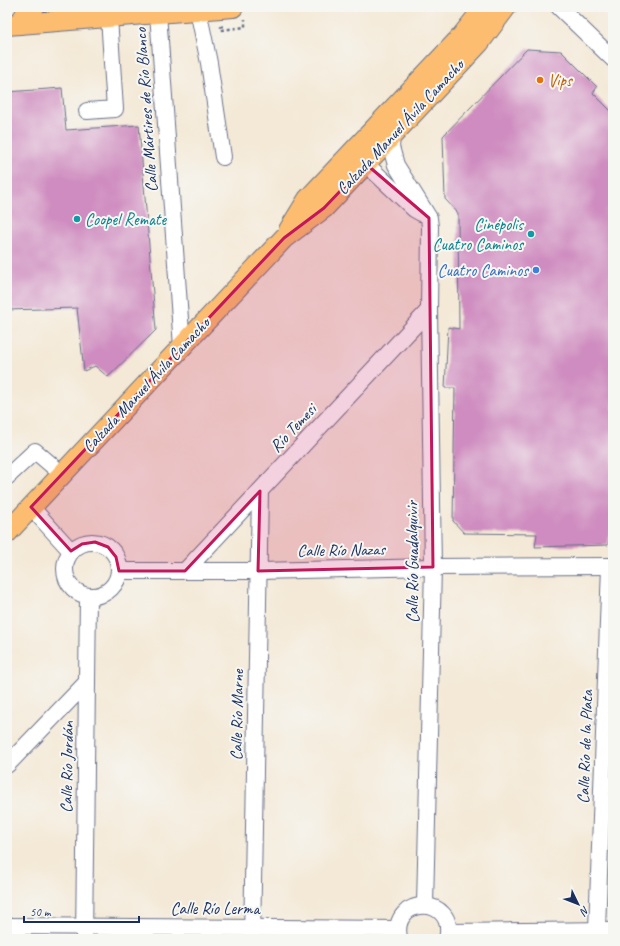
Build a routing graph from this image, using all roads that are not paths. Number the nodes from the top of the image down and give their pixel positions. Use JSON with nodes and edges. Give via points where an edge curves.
{"nodes":[{"id":1,"x":34,"y":7,"type":"edge"},
{"id":2,"x":233,"y":7,"type":"edge"},
{"id":3,"x":484,"y":7,"type":"edge"},
{"id":4,"x":506,"y":7,"type":"edge"},
{"id":5,"x":559,"y":7,"type":"edge"},
{"id":6,"x":198,"y":10,"type":"junction"},
{"id":7,"x":158,"y":13,"type":"junction"},
{"id":8,"x":109,"y":17,"type":"junction"},
{"id":9,"x":13,"y":25,"type":"edge"},
{"id":10,"x":613,"y":59,"type":"edge"},
{"id":11,"x":87,"y":111,"type":"dead end"},
{"id":12,"x":392,"y":136,"type":"junction"},
{"id":13,"x":223,"y":157,"type":"dead end"},
{"id":14,"x":366,"y":164,"type":"junction"},
{"id":15,"x":330,"y":176,"type":"junction"},
{"id":16,"x":429,"y":218,"type":"junction"},
{"id":17,"x":284,"y":238,"type":"junction"},
{"id":18,"x":429,"y":310,"type":"junction"},
{"id":19,"x":182,"y":347,"type":"junction"},
{"id":20,"x":62,"y":474,"type":"junction"},
{"id":21,"x":7,"y":477,"type":"edge"},
{"id":22,"x":260,"y":491,"type":"junction"},
{"id":23,"x":31,"y":507,"type":"junction"},
{"id":24,"x":7,"y":533,"type":"edge"},
{"id":25,"x":71,"y":552,"type":"junction"},
{"id":26,"x":612,"y":566,"type":"edge"},
{"id":27,"x":433,"y":567,"type":"junction"},
{"id":28,"x":119,"y":570,"type":"junction"},
{"id":29,"x":185,"y":571,"type":"junction"},
{"id":30,"x":258,"y":571,"type":"junction"},
{"id":31,"x":88,"y":596,"type":"junction"},
{"id":32,"x":87,"y":682,"type":"junction"},
{"id":33,"x":7,"y":765,"type":"edge"},
{"id":34,"x":425,"y":905,"type":"junction"},
{"id":35,"x":7,"y":926,"type":"edge"},
{"id":36,"x":605,"y":930,"type":"edge"},
{"id":37,"x":84,"y":933,"type":"edge"},
{"id":38,"x":252,"y":933,"type":"edge"},
{"id":39,"x":399,"y":934,"type":"edge"},
{"id":40,"x":448,"y":935,"type":"edge"},
{"id":41,"x":520,"y":935,"type":"edge"}],
"edges":[{"from":1,"to":9,"type":"main road"},
{"from":2,"to":6,"type":"main road"},
{"from":3,"to":15,"type":"main road","name":"Calzada Manuel Ávila Camacho","via":[[461,37]]},
{"from":4,"to":12,"type":"main road","name":"Calzada Manuel Ávila Camacho","via":[[479,43]]},
{"from":5,"to":10,"type":"street"},
{"from":6,"to":7,"type":"main road"},
{"from":6,"to":13,"type":"street"},
{"from":7,"to":8,"type":"main road"},
{"from":7,"to":19,"type":"street","name":"Calle Mártires de Río Blanco"},
{"from":8,"to":9,"type":"main road"},
{"from":8,"to":11,"type":"street","via":[[115,109]]},
{"from":12,"to":14,"type":"main road","name":"Calzada Manuel Ávila Camacho"},
{"from":12,"to":16,"type":"street","name":"Calle Río Guadalquivir","via":[[391,147],[396,164]]},
{"from":14,"to":15,"type":"main road","via":[[360,160],[353,161]]},
{"from":14,"to":16,"type":"street","via":[[414,209]]},
{"from":14,"to":17,"type":"main road","name":"Calzada Manuel Ávila Camacho","via":[[324,208]]},
{"from":15,"to":17,"type":"main road","name":"Calzada Manuel Ávila Camacho","via":[[308,199]]},
{"from":16,"to":18,"type":"street","name":"Calle Río Guadalquivir"},
{"from":17,"to":19,"type":"main road","name":"Calzada Manuel Ávila Camacho"},
{"from":18,"to":22,"type":"street","name":"Río Temesi"},
{"from":18,"to":27,"type":"street","name":"Calle Río Guadalquivir"},
{"from":19,"to":20,"type":"main road","name":"Calzada Manuel Ávila Camacho"},
{"from":20,"to":21,"type":"street","via":[[35,451]]},
{"from":20,"to":23,"type":"main road","name":"Calzada Manuel Ávila Camacho"},
{"from":22,"to":29,"type":"street","name":"Río Temesi"},
{"from":22,"to":30,"type":"street","name":"Calle Río Marne"},
{"from":23,"to":24,"type":"main road","name":"Calzada Manuel Ávila Camacho"},
{"from":23,"to":25,"type":"street"},
{"from":25,"to":28,"type":"street","via":[[82,544],[95,542],[108,547],[116,557]]},
{"from":25,"to":31,"type":"street","via":[[65,563],[65,577],[72,589],[83,596]]},
{"from":26,"to":27,"type":"street","name":"Calle Río Nazas"},
{"from":26,"to":36,"type":"street","name":"Calle Río de la Plata"},
{"from":27,"to":30,"type":"street","name":"Calle Río Nazas"},
{"from":27,"to":34,"type":"street","name":"Calle Río Guadalquivir"},
{"from":28,"to":29,"type":"street","name":"Calle Río Nazas"},
{"from":28,"to":31,"type":"street","via":[[117,580],[111,589],[103,594]]},
{"from":29,"to":30,"type":"street","name":"Calle Río Nazas"},
{"from":30,"to":38,"type":"street","name":"Calle Río Marne"},
{"from":31,"to":32,"type":"street","name":"Calle Río Jordán"},
{"from":32,"to":33,"type":"street"},
{"from":32,"to":37,"type":"street","name":"Calle Río Jordán"},
{"from":34,"to":39,"type":"street","via":[[417,906],[404,914],[400,921]]},
{"from":34,"to":40,"type":"street","via":[[433,906],[445,916]]},
{"from":35,"to":37,"type":"street","name":"Calle Río Lerma"},
{"from":36,"to":41,"type":"street"},
{"from":37,"to":38,"type":"street","name":"Calle Río Lerma"},
{"from":38,"to":39,"type":"street","name":"Calle Río Lerma"},
{"from":40,"to":41,"type":"street"}]}
